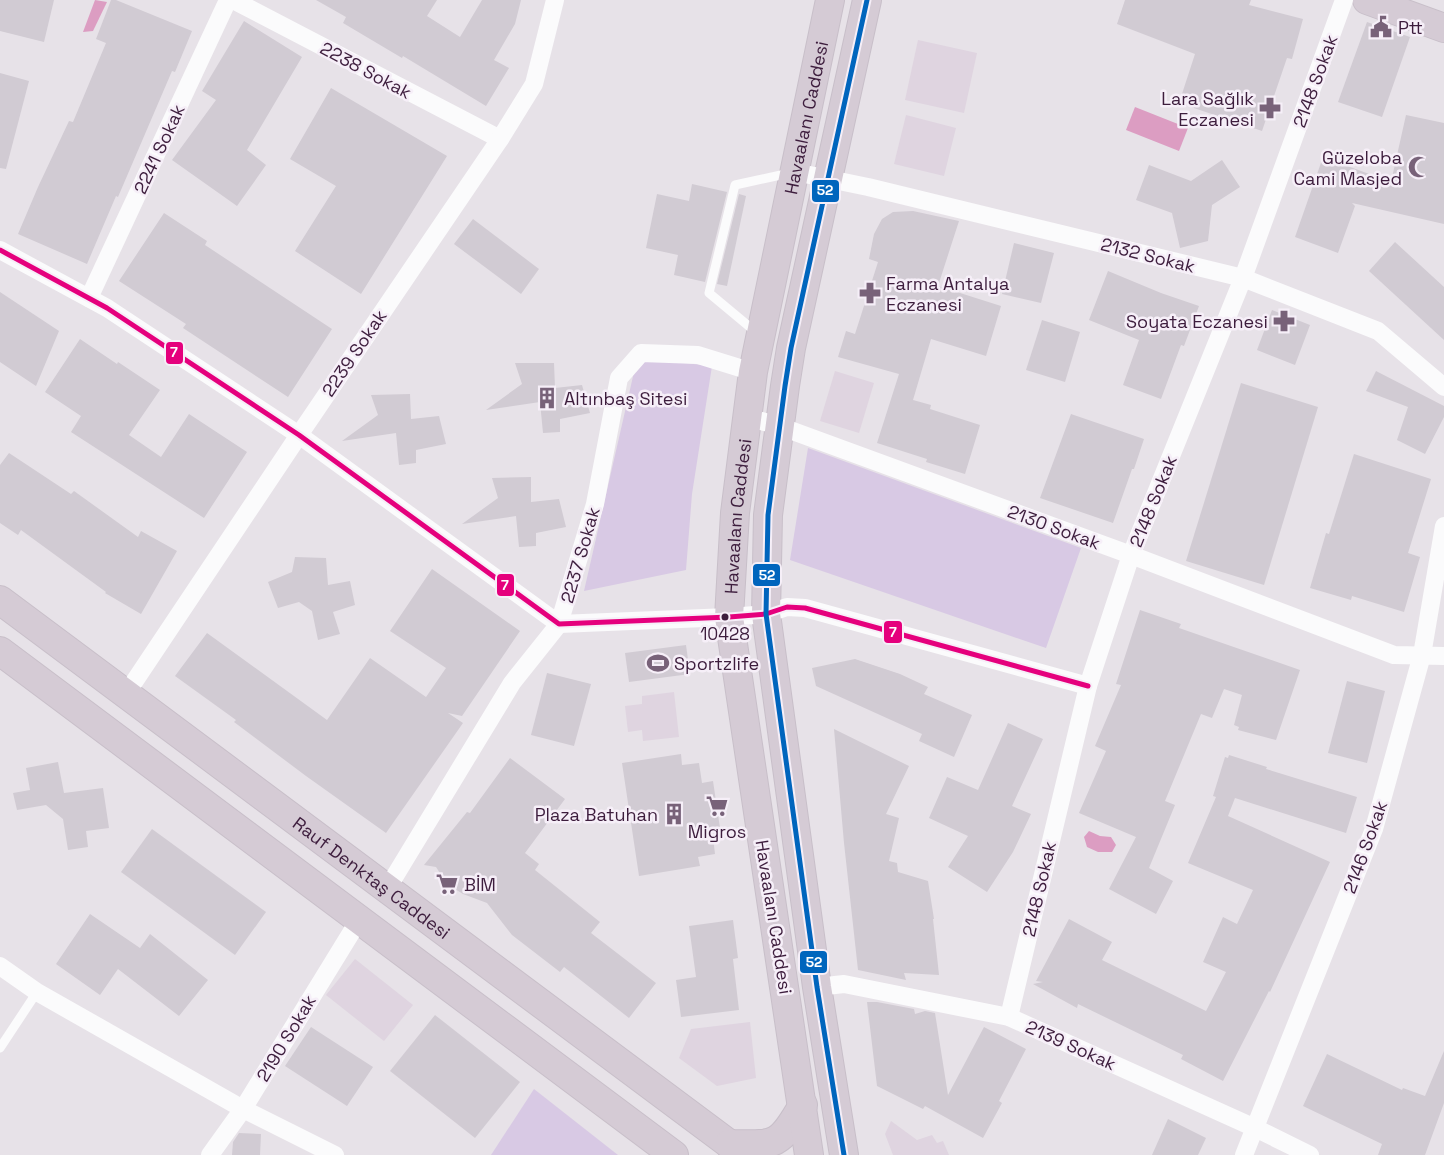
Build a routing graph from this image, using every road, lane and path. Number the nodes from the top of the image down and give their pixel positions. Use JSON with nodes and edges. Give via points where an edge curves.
{"nodes":[{"id":1,"x":228,"y":0,"type":"edge"},
{"id":2,"x":233,"y":0,"type":"edge"},
{"id":3,"x":555,"y":0,"type":"edge"},
{"id":4,"x":830,"y":0,"type":"edge"},
{"id":5,"x":867,"y":0,"type":"edge"},
{"id":6,"x":1344,"y":0,"type":"edge"},
{"id":7,"x":1367,"y":0,"type":"edge"},
{"id":8,"x":1444,"y":28,"type":"edge"},
{"id":9,"x":500,"y":139,"type":"junction"},
{"id":10,"x":795,"y":172,"type":"junction"},
{"id":11,"x":827,"y":178,"type":"junction"},
{"id":12,"x":0,"y":250,"type":"edge"},
{"id":13,"x":1243,"y":278,"type":"junction"},
{"id":14,"x":89,"y":298,"type":"junction"},
{"id":15,"x":761,"y":337,"type":"junction"},
{"id":16,"x":753,"y":372,"type":"junction"},
{"id":17,"x":1444,"y":387,"type":"edge"},
{"id":18,"x":747,"y":417,"type":"junction"},
{"id":19,"x":779,"y":426,"type":"junction"},
{"id":20,"x":299,"y":434,"type":"junction"},
{"id":21,"x":1444,"y":526,"type":"edge"},
{"id":22,"x":1131,"y":555,"type":"junction"},
{"id":23,"x":0,"y":600,"type":"edge"},
{"id":24,"x":766,"y":614,"type":"junction"},
{"id":25,"x":729,"y":617,"type":"junction"},
{"id":26,"x":559,"y":624,"type":"junction"},
{"id":27,"x":0,"y":651,"type":"edge"},
{"id":28,"x":1422,"y":655,"type":"junction"},
{"id":29,"x":1444,"y":656,"type":"edge"},
{"id":30,"x":1088,"y":686,"type":"junction"},
{"id":31,"x":126,"y":694,"type":"junction"},
{"id":32,"x":387,"y":889,"type":"junction"},
{"id":33,"x":359,"y":920,"type":"junction"},
{"id":34,"x":0,"y":966,"type":"edge"},
{"id":35,"x":817,"y":987,"type":"junction"},
{"id":36,"x":37,"y":992,"type":"junction"},
{"id":37,"x":1009,"y":1017,"type":"junction"},
{"id":38,"x":0,"y":1048,"type":"edge"},
{"id":39,"x":803,"y":1105,"type":"junction"},
{"id":40,"x":243,"y":1108,"type":"junction"},
{"id":41,"x":1255,"y":1128,"type":"junction"},
{"id":42,"x":736,"y":1150,"type":"edge"},
{"id":43,"x":845,"y":1151,"type":"edge"},
{"id":44,"x":210,"y":1155,"type":"edge"},
{"id":45,"x":335,"y":1155,"type":"edge"},
{"id":46,"x":674,"y":1155,"type":"edge"},
{"id":47,"x":809,"y":1155,"type":"edge"},
{"id":48,"x":1244,"y":1155,"type":"edge"},
{"id":49,"x":1310,"y":1155,"type":"edge"}],
"edges":[{"from":1,"to":14,"type":"street","name":"2241 Sokak"},
{"from":2,"to":9,"type":"street","name":"2238 Sokak"},
{"from":3,"to":9,"type":"street","name":"2239 Sokak","via":[[534,84]]},
{"from":4,"to":10,"type":"main road","name":"Havaalanı Caddesi"},
{"from":5,"to":11,"type":"main road","name":"Havaalanı Caddesi"},
{"from":6,"to":13,"type":"street","name":"2148 Sokak"},
{"from":7,"to":8,"type":"main road"},
{"from":9,"to":20,"type":"street","name":"2239 Sokak"},
{"from":10,"to":11,"type":"street","name":"2132 Sokak"},
{"from":10,"to":15,"type":"main road","name":"Havaalanı Caddesi"},
{"from":10,"to":15,"type":"lane","via":[[735,186],[709,293]]},
{"from":11,"to":13,"type":"street","name":"2132 Sokak"},
{"from":11,"to":19,"type":"main road","name":"Havaalanı Caddesi"},
{"from":12,"to":14,"type":"street"},
{"from":13,"to":17,"type":"street","name":"2132 Sokak","via":[[1378,331]]},
{"from":13,"to":22,"type":"street","name":"2148 Sokak"},
{"from":14,"to":20,"type":"street"},
{"from":15,"to":16,"type":"main road","name":"Havaalanı Caddesi"},
{"from":16,"to":18,"type":"main road","name":"Havaalanı Caddesi"},
{"from":16,"to":26,"type":"street","name":"2237 Sokak","via":[[698,355],[641,352],[619,378],[595,504]]},
{"from":18,"to":19,"type":"street","name":"2130 Sokak"},
{"from":18,"to":25,"type":"main road","name":"Havaalanı Caddesi","via":[[735,513]]},
{"from":19,"to":22,"type":"street","name":"2130 Sokak"},
{"from":19,"to":24,"type":"main road","name":"Havaalanı Caddesi","via":[[768,515]]},
{"from":20,"to":26,"type":"street"},
{"from":20,"to":31,"type":"street","name":"2239 Sokak"},
{"from":21,"to":28,"type":"street","name":"2146 Sokak"},
{"from":22,"to":28,"type":"street","name":"2130 Sokak","via":[[1394,655]]},
{"from":22,"to":30,"type":"street","name":"2148 Sokak"},
{"from":23,"to":31,"type":"main road","name":"Rauf Denktaş Caddesi"},
{"from":24,"to":25,"type":"street"},
{"from":24,"to":30,"type":"street","via":[[787,607],[805,608]]},
{"from":24,"to":35,"type":"main road","name":"Havaalanı Caddesi"},
{"from":25,"to":26,"type":"street"},
{"from":25,"to":39,"type":"main road","name":"Havaalanı Caddesi"},
{"from":26,"to":32,"type":"street","name":"2237 Sokak","via":[[512,683]]},
{"from":27,"to":33,"type":"main road"},
{"from":28,"to":29,"type":"street","name":"2130 Sokak"},
{"from":28,"to":41,"type":"street","name":"2146 Sokak","via":[[1374,829]]},
{"from":30,"to":37,"type":"street","name":"2148 Sokak"},
{"from":31,"to":32,"type":"main road","name":"Rauf Denktaş Caddesi"},
{"from":32,"to":42,"type":"main road","name":"Rauf Denktaş Caddesi"},
{"from":33,"to":40,"type":"street","name":"2190 Sokak"},
{"from":33,"to":46,"type":"main road"},
{"from":34,"to":36,"type":"street"},
{"from":35,"to":37,"type":"street","name":"2139 Sokak","via":[[844,984]]},
{"from":35,"to":43,"type":"main road","name":"Havaalanı Caddesi"},
{"from":36,"to":38,"type":"lane"},
{"from":36,"to":40,"type":"street"},
{"from":37,"to":41,"type":"street","name":"2139 Sokak"},
{"from":39,"to":42,"type":"main road","via":[[790,1128],[776,1142]]},
{"from":39,"to":47,"type":"main road","name":"Havaalanı Caddesi"},
{"from":40,"to":44,"type":"street","name":"2190 Sokak"},
{"from":40,"to":45,"type":"street"},
{"from":41,"to":48,"type":"street","name":"2146 Sokak"},
{"from":41,"to":49,"type":"street","name":"2139 Sokak"}]}
